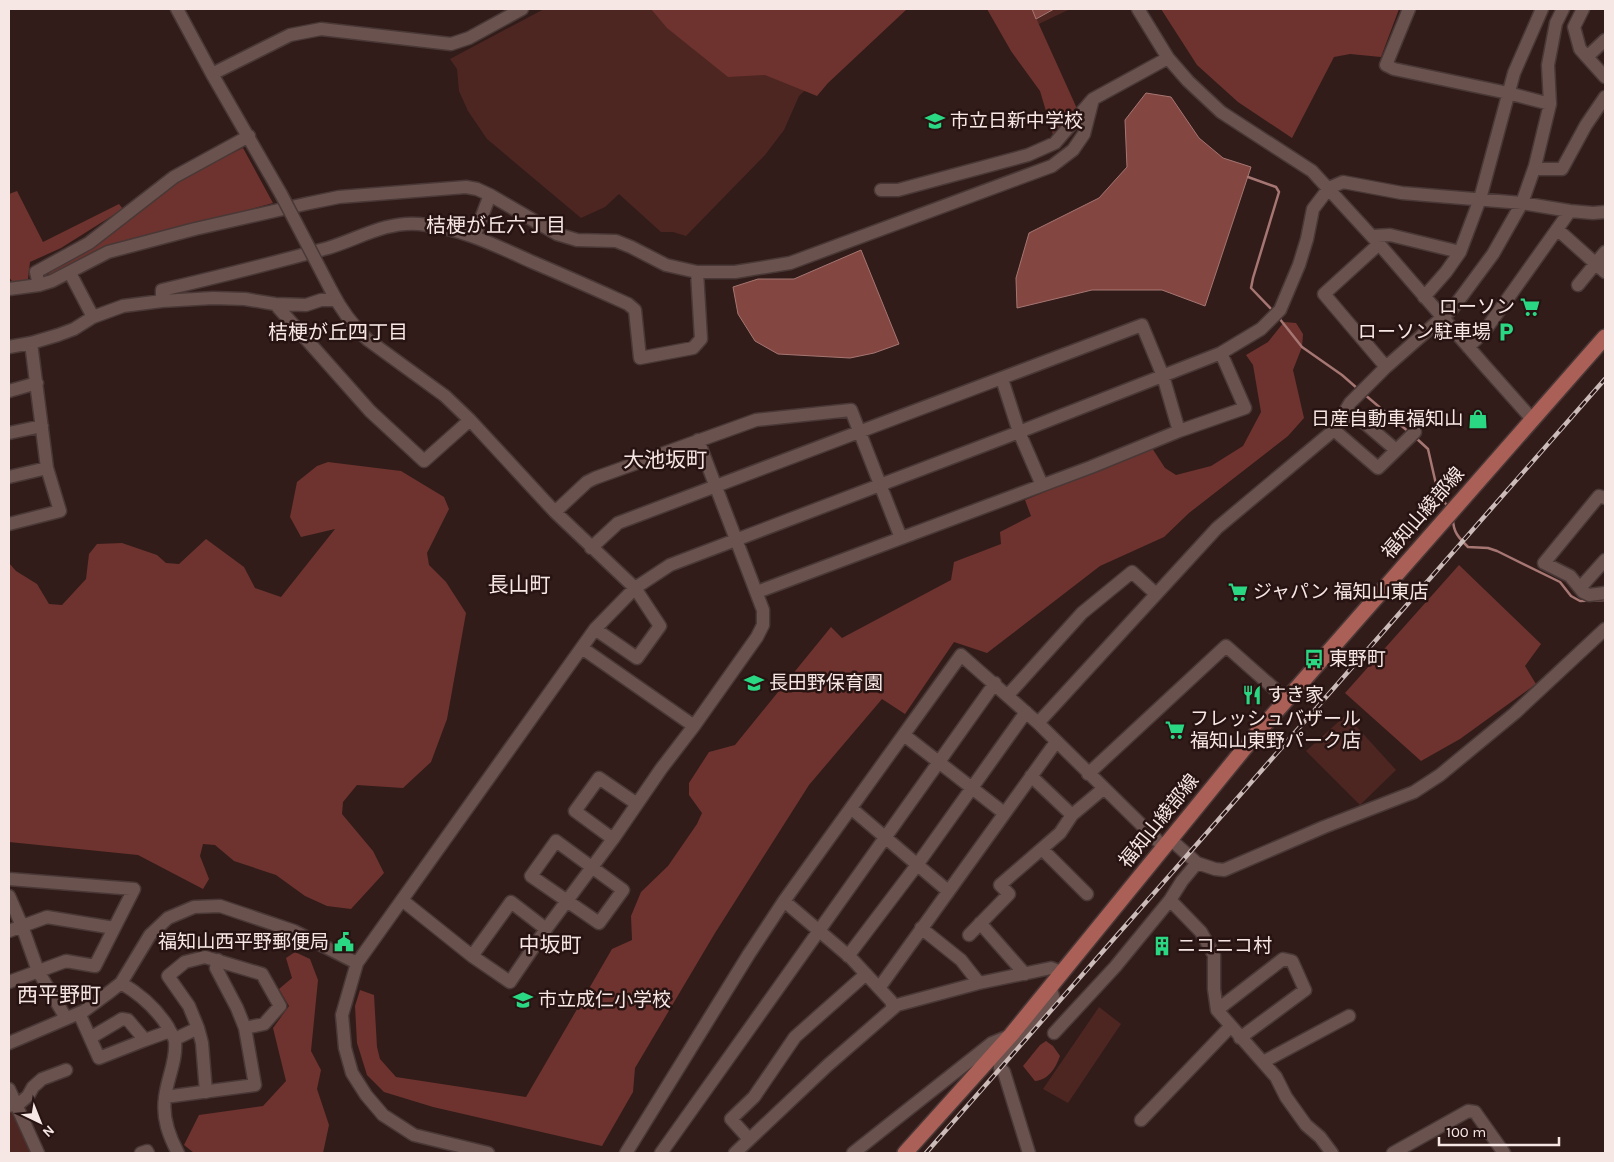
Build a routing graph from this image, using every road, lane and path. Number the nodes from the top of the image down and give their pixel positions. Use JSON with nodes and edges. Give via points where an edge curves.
{"nodes":[{"id":1,"x":178,"y":9,"type":"edge"},
{"id":2,"x":522,"y":9,"type":"edge"},
{"id":3,"x":1138,"y":9,"type":"edge"},
{"id":4,"x":1409,"y":9,"type":"edge"},
{"id":5,"x":1542,"y":9,"type":"edge"},
{"id":6,"x":1563,"y":9,"type":"edge"},
{"id":7,"x":1583,"y":9,"type":"edge"},
{"id":8,"x":1605,"y":40,"type":"edge"},
{"id":9,"x":1587,"y":57,"type":"junction"},
{"id":10,"x":1168,"y":58,"type":"junction"},
{"id":11,"x":212,"y":74,"type":"junction"},
{"id":12,"x":1605,"y":78,"type":"edge"},
{"id":13,"x":1508,"y":93,"type":"junction"},
{"id":14,"x":1605,"y":97,"type":"edge"},
{"id":15,"x":1092,"y":100,"type":"junction"},
{"id":16,"x":1550,"y":104,"type":"junction"},
{"id":17,"x":249,"y":136,"type":"junction"},
{"id":18,"x":1534,"y":169,"type":"junction"},
{"id":19,"x":1329,"y":188,"type":"junction"},
{"id":20,"x":882,"y":190,"type":"dead end"},
{"id":21,"x":490,"y":195,"type":"junction"},
{"id":22,"x":1480,"y":199,"type":"junction"},
{"id":23,"x":1522,"y":203,"type":"junction"},
{"id":24,"x":1570,"y":211,"type":"junction"},
{"id":25,"x":1605,"y":212,"type":"edge"},
{"id":26,"x":1557,"y":229,"type":"junction"},
{"id":27,"x":474,"y":237,"type":"junction"},
{"id":28,"x":1376,"y":240,"type":"junction"},
{"id":29,"x":1460,"y":252,"type":"junction"},
{"id":30,"x":1605,"y":252,"type":"edge"},
{"id":31,"x":1600,"y":268,"type":"edge"},
{"id":32,"x":697,"y":272,"type":"junction"},
{"id":33,"x":70,"y":273,"type":"junction"},
{"id":34,"x":39,"y":285,"type":"junction"},
{"id":35,"x":1578,"y":285,"type":"dead end"},
{"id":36,"x":9,"y":289,"type":"edge"},
{"id":37,"x":333,"y":295,"type":"junction"},
{"id":38,"x":1424,"y":297,"type":"junction"},
{"id":39,"x":162,"y":301,"type":"junction"},
{"id":40,"x":275,"y":304,"type":"junction"},
{"id":41,"x":1442,"y":316,"type":"junction"},
{"id":42,"x":93,"y":317,"type":"junction"},
{"id":43,"x":1605,"y":336,"type":"edge"},
{"id":44,"x":31,"y":343,"type":"junction"},
{"id":45,"x":9,"y":347,"type":"edge"},
{"id":46,"x":1468,"y":347,"type":"junction"},
{"id":47,"x":1221,"y":353,"type":"junction"},
{"id":48,"x":1386,"y":367,"type":"junction"},
{"id":49,"x":1162,"y":376,"type":"junction"},
{"id":50,"x":1002,"y":379,"type":"junction"},
{"id":51,"x":36,"y":383,"type":"junction"},
{"id":52,"x":9,"y":391,"type":"edge"},
{"id":53,"x":1532,"y":419,"type":"junction"},
{"id":54,"x":470,"y":420,"type":"junction"},
{"id":55,"x":1337,"y":424,"type":"junction"},
{"id":56,"x":42,"y":426,"type":"junction"},
{"id":57,"x":1179,"y":431,"type":"junction"},
{"id":58,"x":860,"y":432,"type":"junction"},
{"id":59,"x":1019,"y":432,"type":"junction"},
{"id":60,"x":1415,"y":432,"type":"dead end"},
{"id":61,"x":9,"y":433,"type":"edge"},
{"id":62,"x":698,"y":440,"type":"junction"},
{"id":63,"x":1396,"y":450,"type":"junction"},
{"id":64,"x":47,"y":468,"type":"junction"},
{"id":65,"x":9,"y":477,"type":"edge"},
{"id":66,"x":880,"y":485,"type":"junction"},
{"id":67,"x":1042,"y":485,"type":"junction"},
{"id":68,"x":716,"y":487,"type":"junction"},
{"id":69,"x":1605,"y":498,"type":"edge"},
{"id":70,"x":555,"y":512,"type":"junction"},
{"id":71,"x":9,"y":524,"type":"edge"},
{"id":72,"x":902,"y":538,"type":"junction"},
{"id":73,"x":735,"y":540,"type":"junction"},
{"id":74,"x":591,"y":548,"type":"junction"},
{"id":75,"x":1605,"y":560,"type":"edge"},
{"id":76,"x":635,"y":588,"type":"junction"},
{"id":77,"x":1580,"y":588,"type":"junction"},
{"id":78,"x":757,"y":592,"type":"junction"},
{"id":79,"x":1605,"y":593,"type":"edge"},
{"id":80,"x":1156,"y":594,"type":"junction"},
{"id":81,"x":596,"y":629,"type":"junction"},
{"id":82,"x":1605,"y":629,"type":"edge"},
{"id":83,"x":582,"y":648,"type":"junction"},
{"id":84,"x":995,"y":684,"type":"junction"},
{"id":85,"x":1008,"y":695,"type":"junction"},
{"id":86,"x":1286,"y":699,"type":"junction"},
{"id":87,"x":1026,"y":712,"type":"junction"},
{"id":88,"x":1038,"y":723,"type":"junction"},
{"id":89,"x":694,"y":726,"type":"junction"},
{"id":90,"x":904,"y":735,"type":"junction"},
{"id":91,"x":1056,"y":742,"type":"junction"},
{"id":92,"x":939,"y":763,"type":"junction"},
{"id":93,"x":1088,"y":774,"type":"junction"},
{"id":94,"x":1031,"y":776,"type":"junction"},
{"id":95,"x":972,"y":789,"type":"junction"},
{"id":96,"x":1103,"y":789,"type":"junction"},
{"id":97,"x":637,"y":804,"type":"junction"},
{"id":98,"x":852,"y":809,"type":"junction"},
{"id":99,"x":1004,"y":814,"type":"junction"},
{"id":100,"x":1072,"y":815,"type":"junction"},
{"id":101,"x":885,"y":837,"type":"junction"},
{"id":102,"x":613,"y":839,"type":"junction"},
{"id":103,"x":1167,"y":843,"type":"junction"},
{"id":104,"x":1042,"y":849,"type":"junction"},
{"id":105,"x":1197,"y":863,"type":"junction"},
{"id":106,"x":917,"y":865,"type":"junction"},
{"id":107,"x":592,"y":867,"type":"junction"},
{"id":108,"x":9,"y":879,"type":"edge"},
{"id":109,"x":948,"y":891,"type":"junction"},
{"id":110,"x":1088,"y":894,"type":"dead end"},
{"id":111,"x":9,"y":896,"type":"edge"},
{"id":112,"x":402,"y":900,"type":"junction"},
{"id":113,"x":1170,"y":900,"type":"junction"},
{"id":114,"x":784,"y":901,"type":"junction"},
{"id":115,"x":567,"y":902,"type":"junction"},
{"id":116,"x":980,"y":924,"type":"junction"},
{"id":117,"x":22,"y":926,"type":"junction"},
{"id":118,"x":114,"y":928,"type":"junction"},
{"id":119,"x":921,"y":928,"type":"junction"},
{"id":120,"x":546,"y":929,"type":"junction"},
{"id":121,"x":9,"y":931,"type":"edge"},
{"id":122,"x":819,"y":931,"type":"junction"},
{"id":123,"x":969,"y":935,"type":"dead end"},
{"id":124,"x":472,"y":956,"type":"junction"},
{"id":125,"x":848,"y":956,"type":"junction"},
{"id":126,"x":218,"y":960,"type":"junction"},
{"id":127,"x":357,"y":963,"type":"junction"},
{"id":128,"x":38,"y":971,"type":"junction"},
{"id":129,"x":1061,"y":972,"type":"junction"},
{"id":130,"x":866,"y":974,"type":"junction"},
{"id":131,"x":1025,"y":974,"type":"junction"},
{"id":132,"x":9,"y":982,"type":"edge"},
{"id":133,"x":121,"y":983,"type":"junction"},
{"id":134,"x":979,"y":983,"type":"junction"},
{"id":135,"x":1050,"y":986,"type":"junction"},
{"id":136,"x":879,"y":988,"type":"junction"},
{"id":137,"x":893,"y":1008,"type":"junction"},
{"id":138,"x":1217,"y":1010,"type":"junction"},
{"id":139,"x":79,"y":1013,"type":"junction"},
{"id":140,"x":1349,"y":1016,"type":"dead end"},
{"id":141,"x":66,"y":1018,"type":"junction"},
{"id":142,"x":1230,"y":1027,"type":"junction"},
{"id":143,"x":198,"y":1028,"type":"junction"},
{"id":144,"x":245,"y":1028,"type":"junction"},
{"id":145,"x":1054,"y":1033,"type":"dead end"},
{"id":146,"x":173,"y":1035,"type":"junction"},
{"id":147,"x":1011,"y":1035,"type":"junction"},
{"id":148,"x":90,"y":1038,"type":"junction"},
{"id":149,"x":1240,"y":1038,"type":"junction"},
{"id":150,"x":145,"y":1040,"type":"junction"},
{"id":151,"x":9,"y":1043,"type":"edge"},
{"id":152,"x":1262,"y":1062,"type":"junction"},
{"id":153,"x":66,"y":1070,"type":"dead end"},
{"id":154,"x":9,"y":1089,"type":"edge"},
{"id":155,"x":206,"y":1092,"type":"junction"},
{"id":156,"x":165,"y":1097,"type":"junction"},
{"id":157,"x":12,"y":1105,"type":"edge"},
{"id":158,"x":1141,"y":1120,"type":"dead end"},
{"id":159,"x":750,"y":1139,"type":"junction"},
{"id":160,"x":38,"y":1153,"type":"edge"},
{"id":161,"x":141,"y":1153,"type":"edge"},
{"id":162,"x":148,"y":1153,"type":"edge"},
{"id":163,"x":178,"y":1153,"type":"edge"},
{"id":164,"x":488,"y":1153,"type":"edge"},
{"id":165,"x":626,"y":1153,"type":"edge"},
{"id":166,"x":661,"y":1153,"type":"edge"},
{"id":167,"x":735,"y":1153,"type":"edge"},
{"id":168,"x":853,"y":1153,"type":"edge"},
{"id":169,"x":905,"y":1153,"type":"edge"},
{"id":170,"x":1029,"y":1153,"type":"edge"},
{"id":171,"x":1332,"y":1153,"type":"edge"},
{"id":172,"x":1392,"y":1153,"type":"edge"},
{"id":173,"x":1504,"y":1153,"type":"edge"}],
"edges":[{"from":1,"to":11,"type":"street"},
{"from":2,"to":11,"type":"street","via":[[469,38],[451,44],[321,29],[290,35]]},
{"from":3,"to":10,"type":"street"},
{"from":4,"to":13,"type":"street","via":[[1386,65]]},
{"from":5,"to":13,"type":"street"},
{"from":6,"to":16,"type":"street","via":[[1556,23],[1548,65]]},
{"from":7,"to":9,"type":"street","via":[[1574,27],[1580,49]]},
{"from":8,"to":9,"type":"street"},
{"from":9,"to":12,"type":"street"},
{"from":10,"to":15,"type":"street"},
{"from":10,"to":19,"type":"street","via":[[1221,112],[1312,171]]},
{"from":11,"to":17,"type":"street"},
{"from":13,"to":16,"type":"street"},
{"from":13,"to":22,"type":"street"},
{"from":14,"to":18,"type":"street","via":[[1562,169]]},
{"from":15,"to":20,"type":"street","via":[[1055,142],[1028,155],[898,190]]},
{"from":15,"to":32,"type":"street","via":[[1084,134],[1073,150],[1052,166],[790,263],[735,272]]},
{"from":16,"to":18,"type":"street"},
{"from":17,"to":34,"type":"street","via":[[174,177],[89,243],[36,272]]},
{"from":17,"to":37,"type":"street","bridge":true},
{"from":18,"to":23,"type":"street"},
{"from":19,"to":22,"type":"street","via":[[1343,182],[1402,193]]},
{"from":19,"to":28,"type":"street"},
{"from":19,"to":47,"type":"street","via":[[1313,210],[1299,264],[1280,310],[1261,329]]},
{"from":21,"to":27,"type":"street"},
{"from":21,"to":32,"type":"street","via":[[557,234],[577,240],[616,241],[666,265]]},
{"from":21,"to":33,"type":"street","via":[[466,187],[339,197],[108,252]]},
{"from":22,"to":23,"type":"street"},
{"from":22,"to":29,"type":"street"},
{"from":23,"to":24,"type":"street"},
{"from":23,"to":41,"type":"street","via":[[1493,254],[1453,308]]},
{"from":24,"to":25,"type":"street"},
{"from":24,"to":26,"type":"street"},
{"from":26,"to":31,"type":"street"},
{"from":26,"to":46,"type":"street","via":[[1484,332]]},
{"from":27,"to":32,"type":"street","via":[[628,304],[634,310],[640,358],[693,348],[701,339]]},
{"from":27,"to":39,"type":"street","via":[[435,226],[397,224],[281,261],[162,290]]},
{"from":28,"to":29,"type":"street","via":[[1390,236]]},
{"from":28,"to":38,"type":"street"},
{"from":28,"to":48,"type":"street","via":[[1324,294]]},
{"from":29,"to":38,"type":"street"},
{"from":30,"to":31,"type":"street"},
{"from":31,"to":35,"type":"street"},
{"from":33,"to":34,"type":"street"},
{"from":33,"to":42,"type":"street"},
{"from":34,"to":36,"type":"street"},
{"from":37,"to":40,"type":"street","via":[[306,305]]},
{"from":37,"to":54,"type":"street","via":[[348,320],[368,340],[445,396]]},
{"from":38,"to":41,"type":"street"},
{"from":39,"to":40,"type":"street","via":[[245,299]]},
{"from":39,"to":42,"type":"street","via":[[123,306]]},
{"from":40,"to":54,"type":"street","via":[[370,411],[424,461]]},
{"from":41,"to":46,"type":"street"},
{"from":41,"to":48,"type":"street"},
{"from":42,"to":44,"type":"street","via":[[74,329]]},
{"from":43,"to":53,"type":"main road","name":"福知山綾部線"},
{"from":44,"to":45,"type":"street"},
{"from":44,"to":51,"type":"street"},
{"from":46,"to":53,"type":"street"},
{"from":47,"to":49,"type":"street"},
{"from":47,"to":57,"type":"street","via":[[1245,408]]},
{"from":48,"to":55,"type":"street","via":[[1350,403]]},
{"from":49,"to":50,"type":"street","via":[[1142,325]]},
{"from":49,"to":57,"type":"street"},
{"from":49,"to":59,"type":"street"},
{"from":50,"to":58,"type":"street"},
{"from":50,"to":59,"type":"street"},
{"from":51,"to":52,"type":"street"},
{"from":51,"to":56,"type":"street"},
{"from":53,"to":86,"type":"main road","name":"福知山綾部線"},
{"from":54,"to":70,"type":"street"},
{"from":55,"to":63,"type":"street","via":[[1360,418]]},
{"from":55,"to":63,"type":"street","via":[[1378,468]]},
{"from":55,"to":80,"type":"street","via":[[1217,528]]},
{"from":56,"to":61,"type":"street"},
{"from":56,"to":64,"type":"street"},
{"from":57,"to":67,"type":"street"},
{"from":58,"to":62,"type":"street","via":[[851,410],[756,420]]},
{"from":58,"to":66,"type":"street"},
{"from":58,"to":68,"type":"street"},
{"from":59,"to":66,"type":"street"},
{"from":59,"to":67,"type":"street"},
{"from":60,"to":63,"type":"street"},
{"from":62,"to":68,"type":"street"},
{"from":62,"to":70,"type":"street","via":[[587,482]]},
{"from":64,"to":65,"type":"street"},
{"from":64,"to":71,"type":"street","via":[[60,510]]},
{"from":66,"to":72,"type":"street"},
{"from":66,"to":73,"type":"street"},
{"from":67,"to":72,"type":"street"},
{"from":68,"to":73,"type":"street"},
{"from":68,"to":74,"type":"street","via":[[618,523]]},
{"from":69,"to":77,"type":"street","via":[[1599,496],[1544,562],[1570,576]]},
{"from":70,"to":74,"type":"street"},
{"from":72,"to":78,"type":"street"},
{"from":73,"to":76,"type":"street","via":[[670,564]]},
{"from":73,"to":78,"type":"street"},
{"from":74,"to":76,"type":"street"},
{"from":75,"to":77,"type":"street"},
{"from":76,"to":81,"type":"street"},
{"from":76,"to":81,"type":"street","via":[[660,626],[637,658]]},
{"from":77,"to":79,"type":"street","via":[[1589,595]]},
{"from":78,"to":89,"type":"street","via":[[763,610],[763,625]]},
{"from":80,"to":85,"type":"street","via":[[1132,572],[1082,613]]},
{"from":80,"to":88,"type":"street"},
{"from":81,"to":83,"type":"street"},
{"from":82,"to":105,"type":"street","via":[[1478,745],[1414,792],[1224,870]]},
{"from":83,"to":89,"type":"street"},
{"from":83,"to":112,"type":"street"},
{"from":84,"to":85,"type":"street"},
{"from":84,"to":90,"type":"street","via":[[961,655]]},
{"from":84,"to":92,"type":"street"},
{"from":85,"to":87,"type":"street"},
{"from":86,"to":93,"type":"street","via":[[1226,646]]},
{"from":86,"to":103,"type":"main road","name":"福知山綾部線"},
{"from":87,"to":88,"type":"street"},
{"from":87,"to":95,"type":"street"},
{"from":88,"to":91,"type":"street"},
{"from":89,"to":97,"type":"street"},
{"from":90,"to":92,"type":"street"},
{"from":90,"to":98,"type":"street"},
{"from":91,"to":93,"type":"street"},
{"from":91,"to":94,"type":"street"},
{"from":92,"to":95,"type":"street"},
{"from":92,"to":101,"type":"street"},
{"from":93,"to":96,"type":"street"},
{"from":94,"to":99,"type":"street"},
{"from":94,"to":100,"type":"street"},
{"from":95,"to":99,"type":"street"},
{"from":95,"to":106,"type":"street"},
{"from":96,"to":100,"type":"street"},
{"from":96,"to":103,"type":"street"},
{"from":97,"to":102,"type":"street"},
{"from":97,"to":102,"type":"street","via":[[599,778],[575,811]]},
{"from":98,"to":101,"type":"street"},
{"from":98,"to":114,"type":"street"},
{"from":99,"to":109,"type":"street"},
{"from":100,"to":104,"type":"street","via":[[1060,833]]},
{"from":101,"to":106,"type":"street"},
{"from":101,"to":122,"type":"street"},
{"from":102,"to":107,"type":"street"},
{"from":103,"to":105,"type":"street"},
{"from":103,"to":129,"type":"main road","name":"福知山綾部線"},
{"from":104,"to":110,"type":"street"},
{"from":104,"to":116,"type":"street","via":[[1000,885],[1009,894]]},
{"from":105,"to":113,"type":"street"},
{"from":106,"to":109,"type":"street"},
{"from":106,"to":125,"type":"street"},
{"from":107,"to":115,"type":"street"},
{"from":107,"to":115,"type":"street","via":[[623,890],[604,917],[599,923]]},
{"from":107,"to":115,"type":"street","via":[[556,841],[531,876]]},
{"from":108,"to":118,"type":"street","via":[[134,889]]},
{"from":109,"to":119,"type":"street"},
{"from":111,"to":117,"type":"street"},
{"from":112,"to":124,"type":"street"},
{"from":112,"to":127,"type":"street"},
{"from":113,"to":138,"type":"street","via":[[1201,932],[1214,955]]},
{"from":113,"to":145,"type":"street","via":[[1115,967]]},
{"from":114,"to":122,"type":"street"},
{"from":114,"to":165,"type":"street"},
{"from":115,"to":120,"type":"street"},
{"from":116,"to":123,"type":"street"},
{"from":116,"to":131,"type":"street"},
{"from":117,"to":118,"type":"street","via":[[47,917]]},
{"from":117,"to":121,"type":"street"},
{"from":117,"to":128,"type":"street"},
{"from":118,"to":128,"type":"street","via":[[95,966],[66,961]]},
{"from":119,"to":134,"type":"street","via":[[961,960]]},
{"from":119,"to":136,"type":"street"},
{"from":120,"to":124,"type":"street","via":[[510,982]]},
{"from":120,"to":124,"type":"street","via":[[511,902]]},
{"from":122,"to":125,"type":"street"},
{"from":122,"to":166,"type":"street"},
{"from":125,"to":130,"type":"street"},
{"from":126,"to":143,"type":"street","via":[[205,957],[185,962],[168,976],[189,1006]]},
{"from":126,"to":144,"type":"street","via":[[216,968]]},
{"from":126,"to":144,"type":"street","via":[[262,974],[280,1006],[264,1024]]},
{"from":127,"to":133,"type":"street","via":[[294,931],[220,906],[194,907],[168,918],[150,935]]},
{"from":127,"to":164,"type":"street","via":[[342,1015],[345,1048],[352,1073],[366,1095],[383,1115],[414,1135]]},
{"from":128,"to":132,"type":"street"},
{"from":128,"to":141,"type":"street"},
{"from":129,"to":131,"type":"street","via":[[1051,968]]},
{"from":129,"to":135,"type":"main road","name":"福知山綾部線"},
{"from":130,"to":136,"type":"street"},
{"from":130,"to":159,"type":"street","via":[[795,1037],[754,1097],[731,1119]]},
{"from":131,"to":134,"type":"street"},
{"from":133,"to":139,"type":"street"},
{"from":133,"to":146,"type":"street","via":[[151,1005]]},
{"from":134,"to":137,"type":"street"},
{"from":135,"to":147,"type":"main road","name":"福知山綾部線"},
{"from":135,"to":170,"type":"street","via":[[1053,996],[1000,1060]]},
{"from":136,"to":137,"type":"street"},
{"from":137,"to":159,"type":"street"},
{"from":138,"to":142,"type":"street"},
{"from":138,"to":149,"type":"street","via":[[1283,959],[1292,961],[1305,990]]},
{"from":139,"to":141,"type":"street"},
{"from":139,"to":148,"type":"street"},
{"from":140,"to":152,"type":"street"},
{"from":141,"to":151,"type":"street"},
{"from":142,"to":149,"type":"street"},
{"from":142,"to":158,"type":"street"},
{"from":143,"to":146,"type":"street"},
{"from":143,"to":155,"type":"street"},
{"from":144,"to":155,"type":"street","via":[[255,1085]]},
{"from":146,"to":150,"type":"street"},
{"from":146,"to":156,"type":"street","via":[[175,1055]]},
{"from":147,"to":168,"type":"street","via":[[992,1043]]},
{"from":147,"to":169,"type":"main road","name":"福知山綾部線"},
{"from":148,"to":150,"type":"street","via":[[122,1019],[128,1020]]},
{"from":148,"to":150,"type":"street","via":[[99,1058]]},
{"from":149,"to":152,"type":"street"},
{"from":152,"to":171,"type":"street","via":[[1276,1077],[1306,1125]]},
{"from":153,"to":157,"type":"street","via":[[42,1079],[28,1096]]},
{"from":154,"to":157,"type":"street"},
{"from":155,"to":156,"type":"street"},
{"from":156,"to":163,"type":"street","via":[[165,1120]]},
{"from":157,"to":160,"type":"street"},
{"from":159,"to":167,"type":"street"},
{"from":161,"to":162,"type":"street"},
{"from":172,"to":173,"type":"street","via":[[1468,1112],[1476,1112]]}]}
